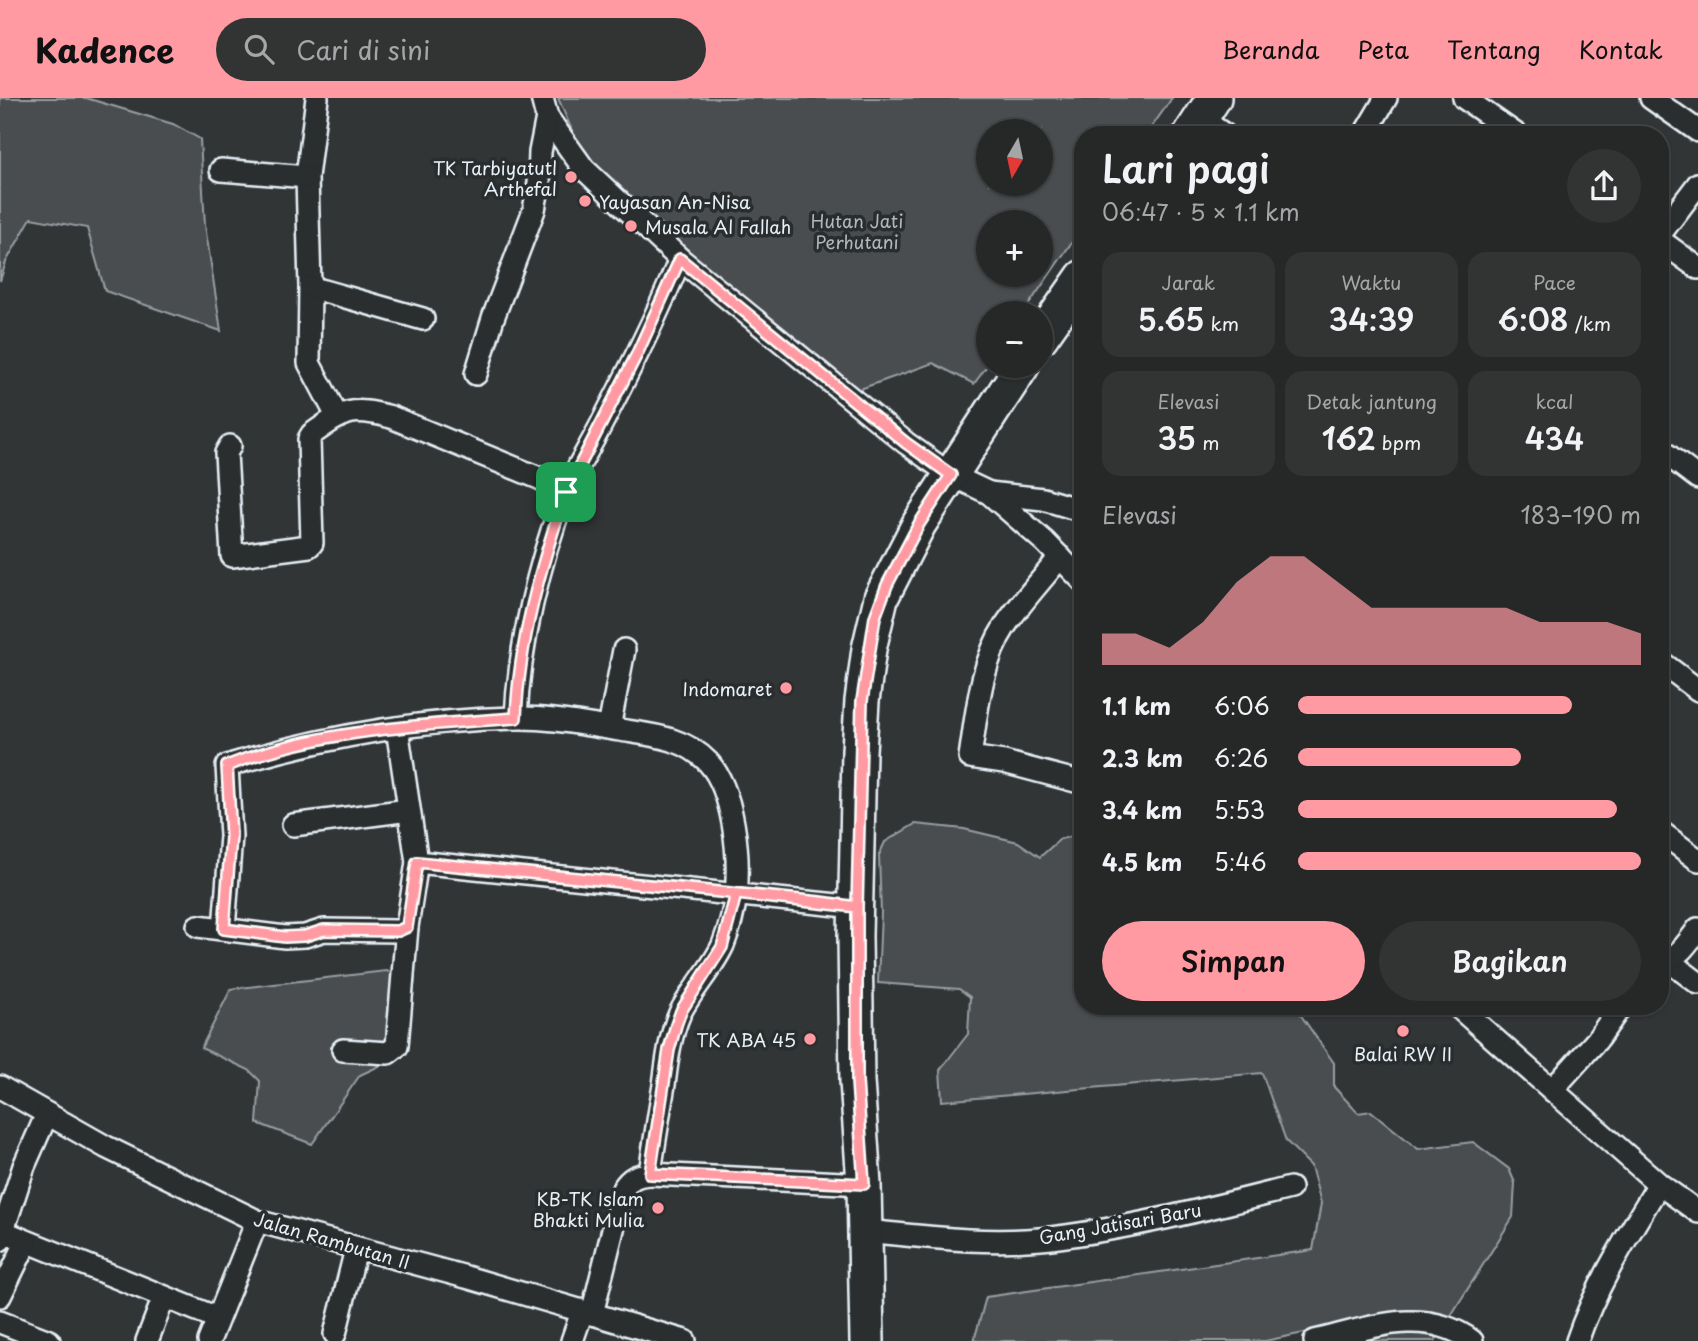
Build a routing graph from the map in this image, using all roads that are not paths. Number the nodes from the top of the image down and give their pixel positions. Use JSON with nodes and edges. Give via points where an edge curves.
{"nodes":[{"id":1,"x":317,"y":98,"type":"edge"},
{"id":2,"x":1386,"y":98,"type":"edge"},
{"id":3,"x":1464,"y":98,"type":"edge"},
{"id":4,"x":1651,"y":98,"type":"edge"},
{"id":5,"x":544,"y":107,"type":"edge"},
{"id":6,"x":1369,"y":126,"type":"edge"},
{"id":7,"x":1504,"y":126,"type":"edge"},
{"id":8,"x":1698,"y":131,"type":"edge"},
{"id":9,"x":221,"y":170,"type":"dead end"},
{"id":10,"x":307,"y":177,"type":"junction"},
{"id":11,"x":1698,"y":184,"type":"edge"},
{"id":12,"x":1669,"y":222,"type":"edge"},
{"id":13,"x":1669,"y":247,"type":"edge"},
{"id":14,"x":680,"y":259,"type":"junction"},
{"id":15,"x":1698,"y":268,"type":"edge"},
{"id":16,"x":310,"y":287,"type":"junction"},
{"id":17,"x":1074,"y":291,"type":"edge"},
{"id":18,"x":423,"y":319,"type":"dead end"},
{"id":19,"x":1053,"y":320,"type":"edge"},
{"id":20,"x":476,"y":374,"type":"dead end"},
{"id":21,"x":1014,"y":378,"type":"edge"},
{"id":22,"x":337,"y":416,"type":"junction"},
{"id":23,"x":230,"y":446,"type":"dead end"},
{"id":24,"x":1669,"y":456,"type":"edge"},
{"id":25,"x":951,"y":475,"type":"junction"},
{"id":26,"x":1698,"y":478,"type":"edge"},
{"id":27,"x":566,"y":492,"type":"junction"},
{"id":28,"x":989,"y":493,"type":"junction"},
{"id":29,"x":1074,"y":508,"type":"edge"},
{"id":30,"x":1060,"y":557,"type":"junction"},
{"id":31,"x":1074,"y":572,"type":"edge"},
{"id":32,"x":624,"y":650,"type":"dead end"},
{"id":33,"x":1669,"y":668,"type":"edge"},
{"id":34,"x":1698,"y":690,"type":"edge"},
{"id":35,"x":516,"y":718,"type":"junction"},
{"id":36,"x":397,"y":727,"type":"junction"},
{"id":37,"x":609,"y":728,"type":"junction"},
{"id":38,"x":1074,"y":781,"type":"edge"},
{"id":39,"x":409,"y":810,"type":"junction"},
{"id":40,"x":293,"y":825,"type":"dead end"},
{"id":41,"x":1669,"y":838,"type":"edge"},
{"id":42,"x":1698,"y":860,"type":"edge"},
{"id":43,"x":417,"y":862,"type":"junction"},
{"id":44,"x":736,"y":894,"type":"junction"},
{"id":45,"x":857,"y":907,"type":"junction"},
{"id":46,"x":198,"y":926,"type":"dead end"},
{"id":47,"x":407,"y":927,"type":"junction"},
{"id":48,"x":224,"y":929,"type":"junction"},
{"id":49,"x":1698,"y":929,"type":"edge"},
{"id":50,"x":1669,"y":955,"type":"edge"},
{"id":51,"x":1669,"y":963,"type":"edge"},
{"id":52,"x":1698,"y":983,"type":"edge"},
{"id":53,"x":1467,"y":1015,"type":"edge"},
{"id":54,"x":1615,"y":1015,"type":"edge"},
{"id":55,"x":343,"y":1050,"type":"dead end"},
{"id":56,"x":0,"y":1087,"type":"edge"},
{"id":57,"x":1552,"y":1090,"type":"junction"},
{"id":58,"x":47,"y":1114,"type":"junction"},
{"id":59,"x":650,"y":1174,"type":"junction"},
{"id":60,"x":864,"y":1184,"type":"junction"},
{"id":61,"x":1659,"y":1184,"type":"junction"},
{"id":62,"x":1290,"y":1188,"type":"dead end"},
{"id":63,"x":1698,"y":1212,"type":"edge"},
{"id":64,"x":257,"y":1221,"type":"junction"},
{"id":65,"x":865,"y":1231,"type":"junction"},
{"id":66,"x":2,"y":1236,"type":"edge"},
{"id":67,"x":26,"y":1242,"type":"junction"},
{"id":68,"x":356,"y":1249,"type":"junction"},
{"id":69,"x":1,"y":1288,"type":"edge"},
{"id":70,"x":164,"y":1297,"type":"junction"},
{"id":71,"x":587,"y":1313,"type":"junction"},
{"id":72,"x":217,"y":1318,"type":"junction"},
{"id":73,"x":0,"y":1322,"type":"edge"},
{"id":74,"x":335,"y":1334,"type":"dead end"},
{"id":75,"x":48,"y":1341,"type":"edge"},
{"id":76,"x":147,"y":1341,"type":"edge"},
{"id":77,"x":209,"y":1341,"type":"edge"},
{"id":78,"x":572,"y":1341,"type":"edge"},
{"id":79,"x":685,"y":1341,"type":"edge"},
{"id":80,"x":867,"y":1341,"type":"edge"},
{"id":81,"x":1315,"y":1341,"type":"edge"},
{"id":82,"x":1472,"y":1341,"type":"edge"},
{"id":83,"x":1577,"y":1341,"type":"edge"}],
"edges":[{"from":1,"to":10,"type":"street"},
{"from":2,"to":6,"type":"street"},
{"from":3,"to":7,"type":"street"},
{"from":4,"to":8,"type":"street"},
{"from":5,"to":14,"type":"street","via":[[584,169]]},
{"from":5,"to":20,"type":"street","via":[[534,210]]},
{"from":9,"to":10,"type":"street"},
{"from":10,"to":16,"type":"street"},
{"from":11,"to":12,"type":"street"},
{"from":13,"to":15,"type":"street"},
{"from":14,"to":25,"type":"street"},
{"from":14,"to":27,"type":"street"},
{"from":16,"to":18,"type":"street"},
{"from":16,"to":22,"type":"street","via":[[309,363]]},
{"from":17,"to":19,"type":"main road"},
{"from":21,"to":25,"type":"main road"},
{"from":22,"to":23,"type":"street","via":[[309,439],[309,546],[232,556],[226,453]]},
{"from":22,"to":27,"type":"street","via":[[359,411],[391,417]]},
{"from":24,"to":26,"type":"street"},
{"from":25,"to":28,"type":"street"},
{"from":25,"to":45,"type":"main road","via":[[913,536],[875,617],[862,701]]},
{"from":27,"to":35,"type":"street","via":[[532,606]]},
{"from":28,"to":29,"type":"street","via":[[1042,499]]},
{"from":28,"to":30,"type":"street"},
{"from":30,"to":31,"type":"street"},
{"from":30,"to":38,"type":"street","via":[[1005,626],[995,647],[980,693],[970,757]]},
{"from":32,"to":37,"type":"street"},
{"from":33,"to":34,"type":"street"},
{"from":35,"to":36,"type":"street"},
{"from":35,"to":37,"type":"street"},
{"from":36,"to":39,"type":"street"},
{"from":36,"to":48,"type":"street","via":[[297,745],[227,766],[231,836]]},
{"from":37,"to":44,"type":"street","via":[[678,741],[709,763],[724,786],[728,805]]},
{"from":39,"to":40,"type":"street"},
{"from":39,"to":43,"type":"street"},
{"from":41,"to":42,"type":"street"},
{"from":43,"to":44,"type":"street"},
{"from":43,"to":47,"type":"street"},
{"from":44,"to":45,"type":"street"},
{"from":44,"to":59,"type":"street","via":[[722,947],[676,1025]]},
{"from":45,"to":60,"type":"main road","via":[[857,1081]]},
{"from":46,"to":48,"type":"street"},
{"from":47,"to":48,"type":"street","via":[[389,932],[324,930],[285,937]]},
{"from":47,"to":55,"type":"street","via":[[397,1046],[388,1053]]},
{"from":49,"to":50,"type":"street","via":[[1687,944]]},
{"from":51,"to":52,"type":"street"},
{"from":53,"to":57,"type":"street"},
{"from":54,"to":57,"type":"street"},
{"from":56,"to":58,"type":"street","name":"Jalan Rambutan II"},
{"from":57,"to":61,"type":"street"},
{"from":58,"to":64,"type":"street","name":"Jalan Rambutan II"},
{"from":58,"to":66,"type":"street","via":[[24,1166]]},
{"from":59,"to":60,"type":"street"},
{"from":59,"to":71,"type":"street","via":[[628,1180],[623,1189]]},
{"from":60,"to":65,"type":"main road"},
{"from":61,"to":63,"type":"street"},
{"from":61,"to":83,"type":"street","via":[[1617,1253]]},
{"from":62,"to":65,"type":"street","name":"Gang Jatisari Baru","via":[[1175,1216],[1049,1238],[966,1240]]},
{"from":64,"to":68,"type":"street","name":"Jalan Rambutan II"},
{"from":64,"to":72,"type":"street"},
{"from":65,"to":80,"type":"main road"},
{"from":66,"to":67,"type":"street"},
{"from":67,"to":69,"type":"street"},
{"from":67,"to":70,"type":"street"},
{"from":68,"to":71,"type":"street","name":"Jalan Rambutan II"},
{"from":68,"to":74,"type":"street"},
{"from":70,"to":72,"type":"street"},
{"from":70,"to":76,"type":"street"},
{"from":71,"to":78,"type":"street"},
{"from":71,"to":79,"type":"street","name":"Jalan Rambutan II"},
{"from":72,"to":77,"type":"street"},
{"from":73,"to":75,"type":"street"},
{"from":81,"to":82,"type":"street","via":[[1409,1321],[1444,1327]]}]}
